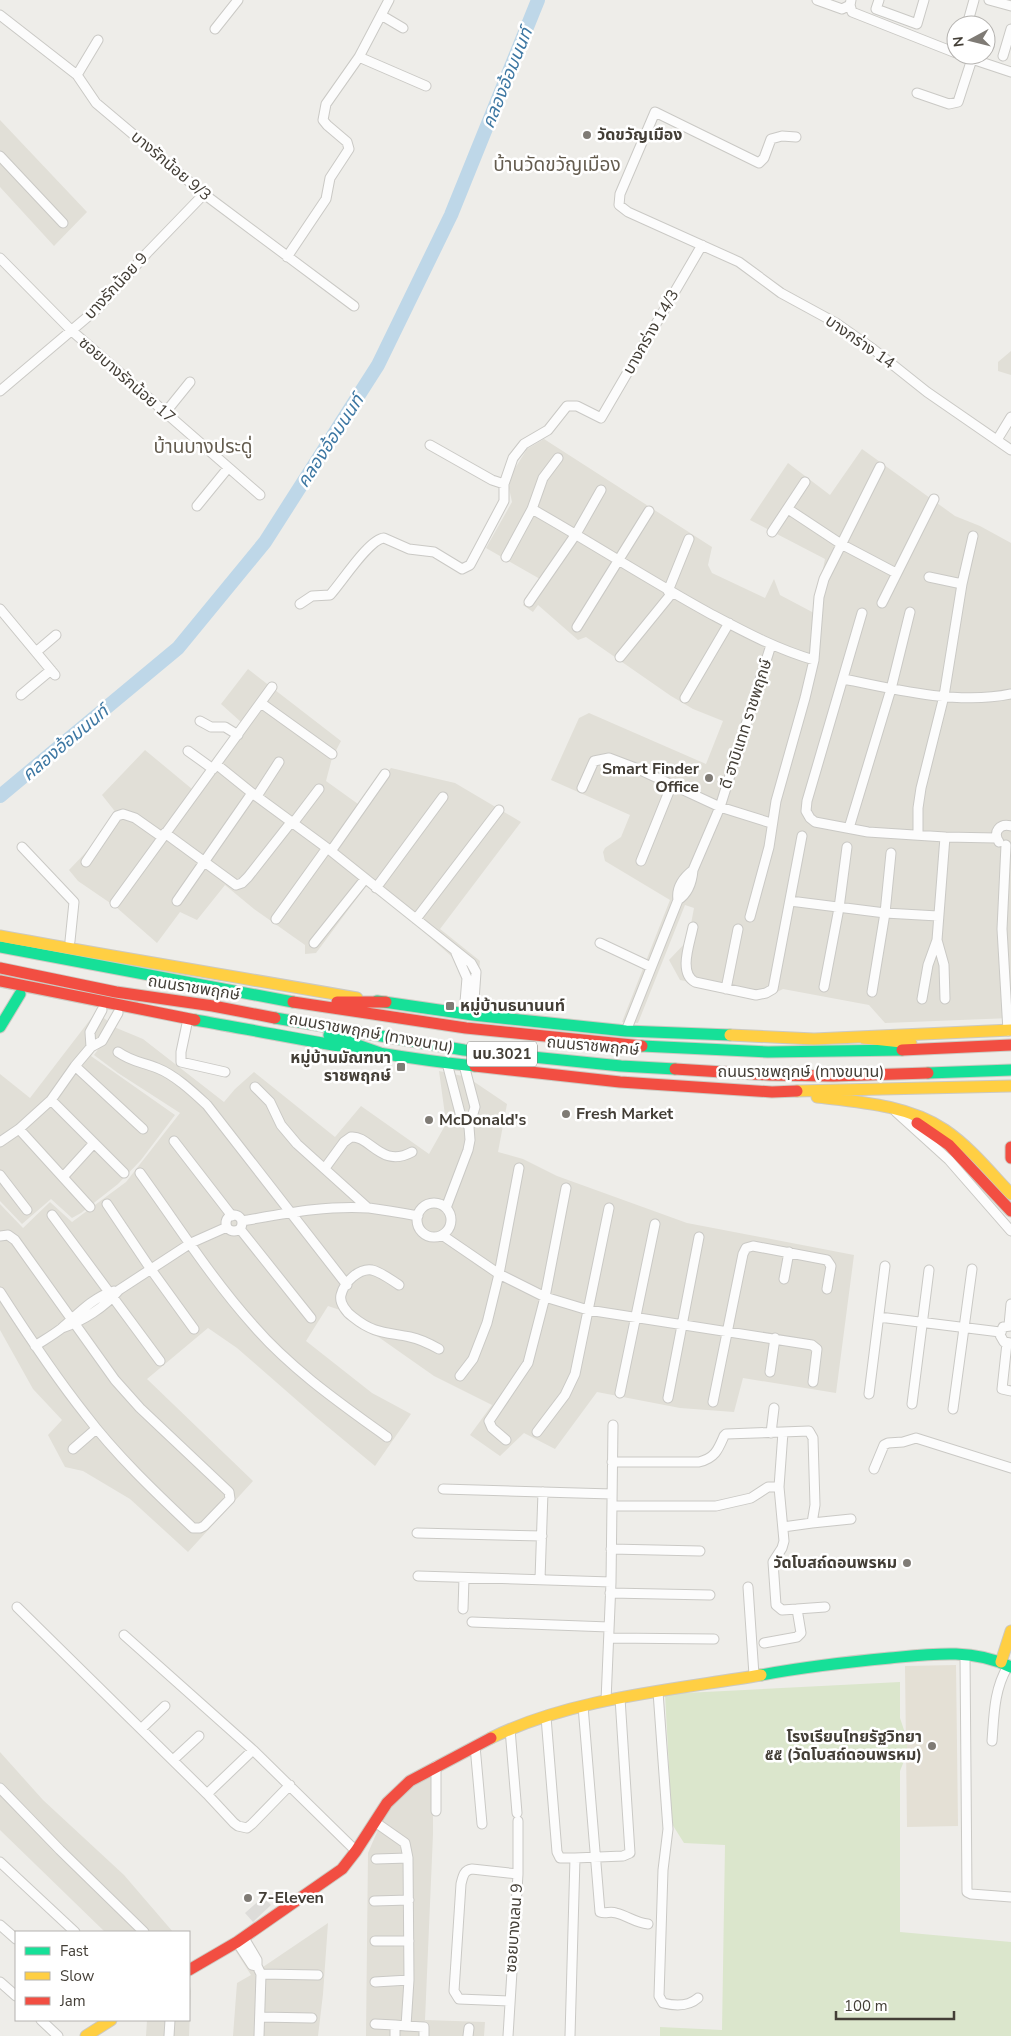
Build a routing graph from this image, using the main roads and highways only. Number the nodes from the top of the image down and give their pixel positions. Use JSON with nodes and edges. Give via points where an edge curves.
{"nodes":[{"id":1,"x":0,"y":928,"type":"edge"},
{"id":2,"x":0,"y":936,"type":"edge"},
{"id":3,"x":0,"y":948,"type":"edge"},
{"id":4,"x":0,"y":968,"type":"edge"},
{"id":5,"x":202,"y":970,"type":"junction"},
{"id":6,"x":0,"y":981,"type":"edge"},
{"id":7,"x":0,"y":990,"type":"edge"},
{"id":8,"x":20,"y":994,"type":"junction"},
{"id":9,"x":294,"y":1001,"type":"junction"},
{"id":10,"x":386,"y":1002,"type":"junction"},
{"id":11,"x":157,"y":1014,"type":"junction"},
{"id":12,"x":290,"y":1020,"type":"junction"},
{"id":13,"x":0,"y":1027,"type":"edge"},
{"id":14,"x":1010,"y":1030,"type":"edge"},
{"id":15,"x":864,"y":1038,"type":"junction"},
{"id":16,"x":1011,"y":1045,"type":"edge"},
{"id":17,"x":960,"y":1048,"type":"junction"},
{"id":18,"x":380,"y":1053,"type":"junction"},
{"id":19,"x":1011,"y":1070,"type":"edge"},
{"id":20,"x":1011,"y":1086,"type":"edge"},
{"id":21,"x":772,"y":1092,"type":"junction"},
{"id":22,"x":881,"y":1105,"type":"junction"},
{"id":23,"x":1011,"y":1146,"type":"edge"},
{"id":24,"x":1011,"y":1158,"type":"edge"},
{"id":25,"x":1008,"y":1192,"type":"edge"},
{"id":26,"x":1011,"y":1211,"type":"edge"},
{"id":27,"x":1011,"y":1631,"type":"edge"},
{"id":28,"x":1006,"y":1665,"type":"edge"},
{"id":29,"x":190,"y":1969,"type":"edge"},
{"id":30,"x":108,"y":2021,"type":"edge"},
{"id":31,"x":86,"y":2036,"type":"edge"}],
"edges":[{"from":1,"to":5,"type":"main road","via":[[145,955]]},
{"from":2,"to":5,"type":"main road","name":"ถนนราชพฤกษ์ (ทางขนาน)","number":"นบ.3021"},
{"from":3,"to":9,"type":"main road","name":"ถนนราชพฤกษ์","number":"นบ.3021"},
{"from":4,"to":12,"type":"main road","name":"ถนนราชพฤกษ์","number":"นบ.3021","via":[[116,992]]},
{"from":5,"to":10,"type":"main road","name":"ถนนราชพฤกษ์ (ทางขนาน)","number":"นบ.3021"},
{"from":6,"to":11,"type":"main road","name":"ถนนราชพฤกษ์ (ทางขนาน)","number":"นบ.3021"},
{"from":7,"to":8,"type":"main road"},
{"from":8,"to":11,"type":"main road","via":[[118,1013]]},
{"from":8,"to":13,"type":"main road"},
{"from":9,"to":10,"type":"main road"},
{"from":9,"to":17,"type":"main road","name":"ถนนราชพฤกษ์","number":"นบ.3021","via":[[467,1029],[623,1045],[811,1053]]},
{"from":10,"to":15,"type":"main road","name":"ถนนราชพฤกษ์ (ทางขนาน)","number":"นบ.3021","via":[[469,1015],[626,1031]]},
{"from":11,"to":18,"type":"main road","name":"ถนนราชพฤกษ์ (ทางขนาน)","number":"นบ.3021"},
{"from":12,"to":18,"type":"main road"},
{"from":12,"to":19,"type":"main road","name":"ถนนราชพฤกษ์","number":"นบ.3021","via":[[464,1050],[621,1066],[833,1076]]},
{"from":14,"to":15,"type":"main road","name":"ถนนราชพฤกษ์ (ทางขนาน)","number":"นบ.3021"},
{"from":15,"to":17,"type":"main road"},
{"from":16,"to":17,"type":"main road","name":"ถนนราชพฤกษ์","number":"นบ.3021"},
{"from":18,"to":21,"type":"main road","name":"ถนนราชพฤกษ์ (ทางขนาน)","number":"นบ.3021","via":[[620,1082]]},
{"from":20,"to":21,"type":"main road","name":"ถนนราชพฤกษ์ (ทางขนาน)","number":"นบ.3021"},
{"from":21,"to":22,"type":"main road"},
{"from":22,"to":25,"type":"main road","via":[[939,1126],[960,1141]]},
{"from":22,"to":26,"type":"main road","via":[[912,1120],[950,1145]]},
{"from":23,"to":24,"type":"main road"},
{"from":27,"to":28,"type":"main road"},
{"from":28,"to":29,"type":"main road","via":[[965,1655],[935,1654],[830,1663],[620,1698],[510,1729],[410,1781],[396,1792],[342,1869],[240,1940]]},
{"from":30,"to":31,"type":"main road"}]}
